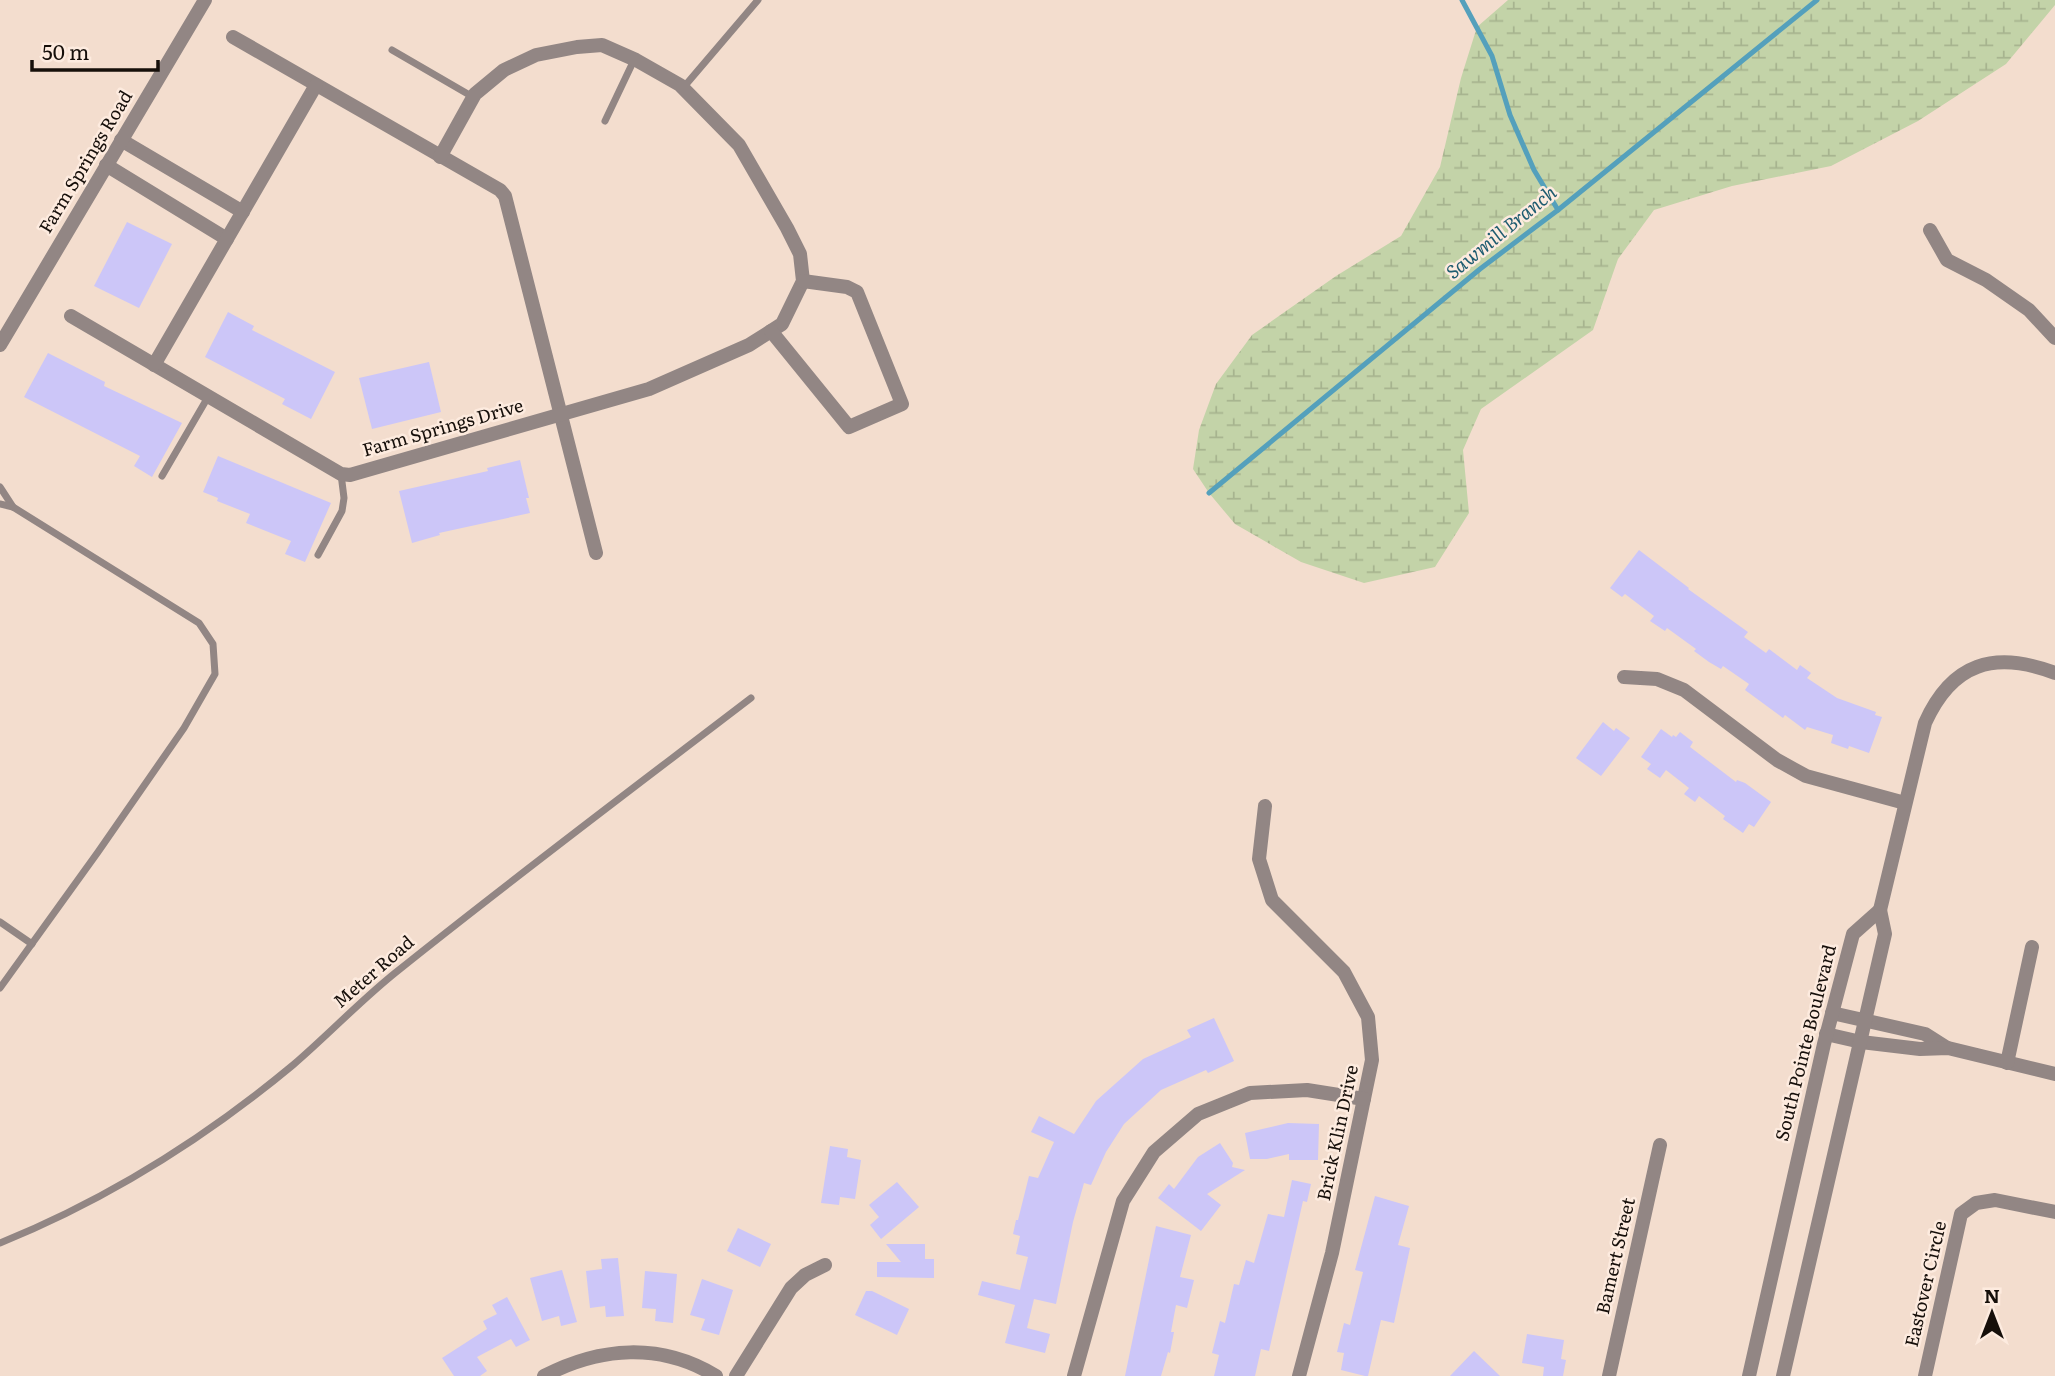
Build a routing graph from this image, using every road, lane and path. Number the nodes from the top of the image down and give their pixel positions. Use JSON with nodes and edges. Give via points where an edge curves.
{"nodes":[{"id":1,"x":205,"y":0,"type":"edge"},
{"id":2,"x":758,"y":0,"type":"edge"},
{"id":3,"x":233,"y":37,"type":"dead end"},
{"id":4,"x":392,"y":50,"type":"dead end"},
{"id":5,"x":634,"y":60,"type":"junction"},
{"id":6,"x":316,"y":85,"type":"junction"},
{"id":7,"x":683,"y":88,"type":"junction"},
{"id":8,"x":474,"y":97,"type":"junction"},
{"id":9,"x":605,"y":121,"type":"dead end"},
{"id":10,"x":121,"y":140,"type":"junction"},
{"id":11,"x":440,"y":157,"type":"junction"},
{"id":12,"x":106,"y":165,"type":"junction"},
{"id":13,"x":243,"y":212,"type":"junction"},
{"id":14,"x":1930,"y":230,"type":"dead end"},
{"id":15,"x":227,"y":239,"type":"junction"},
{"id":16,"x":803,"y":281,"type":"junction"},
{"id":17,"x":71,"y":316,"type":"dead end"},
{"id":18,"x":771,"y":331,"type":"junction"},
{"id":19,"x":2055,"y":338,"type":"edge"},
{"id":20,"x":0,"y":345,"type":"edge"},
{"id":21,"x":154,"y":365,"type":"junction"},
{"id":22,"x":209,"y":396,"type":"junction"},
{"id":23,"x":561,"y":415,"type":"junction"},
{"id":24,"x":341,"y":474,"type":"junction"},
{"id":25,"x":162,"y":476,"type":"dead end"},
{"id":26,"x":0,"y":487,"type":"edge"},
{"id":27,"x":0,"y":504,"type":"edge"},
{"id":28,"x":13,"y":507,"type":"junction"},
{"id":29,"x":596,"y":554,"type":"dead end"},
{"id":30,"x":318,"y":555,"type":"dead end"},
{"id":31,"x":2055,"y":673,"type":"edge"},
{"id":32,"x":1624,"y":677,"type":"dead end"},
{"id":33,"x":751,"y":698,"type":"dead end"},
{"id":34,"x":1905,"y":803,"type":"junction"},
{"id":35,"x":1265,"y":806,"type":"dead end"},
{"id":36,"x":1880,"y":910,"type":"junction"},
{"id":37,"x":0,"y":922,"type":"edge"},
{"id":38,"x":32,"y":944,"type":"junction"},
{"id":39,"x":2032,"y":947,"type":"dead end"},
{"id":40,"x":0,"y":988,"type":"edge"},
{"id":41,"x":1832,"y":1013,"type":"junction"},
{"id":42,"x":1866,"y":1021,"type":"junction"},
{"id":43,"x":1826,"y":1034,"type":"junction"},
{"id":44,"x":1861,"y":1042,"type":"junction"},
{"id":45,"x":1948,"y":1048,"type":"junction"},
{"id":46,"x":2007,"y":1063,"type":"junction"},
{"id":47,"x":2055,"y":1074,"type":"edge"},
{"id":48,"x":1364,"y":1099,"type":"junction"},
{"id":49,"x":1660,"y":1145,"type":"dead end"},
{"id":50,"x":2055,"y":1212,"type":"edge"},
{"id":51,"x":0,"y":1243,"type":"edge"},
{"id":52,"x":825,"y":1265,"type":"dead end"},
{"id":53,"x":544,"y":1376,"type":"edge"},
{"id":54,"x":716,"y":1376,"type":"edge"},
{"id":55,"x":736,"y":1376,"type":"edge"},
{"id":56,"x":1074,"y":1376,"type":"edge"},
{"id":57,"x":1299,"y":1376,"type":"edge"},
{"id":58,"x":1609,"y":1376,"type":"edge"},
{"id":59,"x":1749,"y":1376,"type":"edge"},
{"id":60,"x":1783,"y":1376,"type":"edge"},
{"id":61,"x":1925,"y":1376,"type":"edge"}],
"edges":[{"from":1,"to":10,"type":"street","name":"Farm Springs Road"},
{"from":2,"to":7,"type":"lane"},
{"from":3,"to":6,"type":"street"},
{"from":4,"to":8,"type":"lane"},
{"from":5,"to":7,"type":"street"},
{"from":5,"to":8,"type":"street","via":[[602,45],[536,55],[504,70]]},
{"from":5,"to":9,"type":"lane"},
{"from":6,"to":11,"type":"street"},
{"from":6,"to":13,"type":"street"},
{"from":7,"to":16,"type":"street","via":[[738,145],[792,237],[800,254]]},
{"from":8,"to":11,"type":"street"},
{"from":10,"to":12,"type":"street","name":"Farm Springs Road"},
{"from":10,"to":13,"type":"street"},
{"from":11,"to":23,"type":"street","via":[[505,195]]},
{"from":12,"to":15,"type":"street"},
{"from":12,"to":20,"type":"street","name":"Farm Springs Road"},
{"from":13,"to":15,"type":"street"},
{"from":14,"to":19,"type":"street","via":[[1947,260],[2029,310]]},
{"from":15,"to":21,"type":"street"},
{"from":16,"to":18,"type":"street","name":"Farm Springs Drive","via":[[782,324]]},
{"from":16,"to":18,"type":"street","via":[[857,292],[902,404],[849,427]]},
{"from":17,"to":21,"type":"street"},
{"from":18,"to":23,"type":"street","name":"Farm Springs Drive","via":[[649,390]]},
{"from":21,"to":22,"type":"street"},
{"from":22,"to":24,"type":"street"},
{"from":22,"to":25,"type":"lane"},
{"from":23,"to":24,"type":"street","name":"Farm Springs Drive"},
{"from":23,"to":29,"type":"street"},
{"from":24,"to":30,"type":"lane","via":[[342,511]]},
{"from":26,"to":28,"type":"lane"},
{"from":27,"to":28,"type":"lane"},
{"from":28,"to":38,"type":"lane","via":[[199,624],[213,644],[215,674],[176,739]]},
{"from":31,"to":34,"type":"street","via":[[2017,663],[1992,663],[1954,679],[1925,723]]},
{"from":32,"to":34,"type":"street","via":[[1657,679],[1684,690],[1777,760],[1806,776]]},
{"from":33,"to":51,"type":"lane","name":"Meter Road","via":[[486,899],[210,1129],[121,1185]]},
{"from":34,"to":36,"type":"street"},
{"from":35,"to":48,"type":"street","name":"Brick Klin Drive","via":[[1259,859],[1272,900],[1345,972],[1368,1017],[1372,1060]]},
{"from":36,"to":41,"type":"street","name":"South Pointe Boulevard","via":[[1853,934]]},
{"from":36,"to":42,"type":"street","via":[[1885,934]]},
{"from":37,"to":38,"type":"lane"},
{"from":38,"to":40,"type":"lane"},
{"from":39,"to":46,"type":"street"},
{"from":41,"to":42,"type":"street"},
{"from":41,"to":43,"type":"street","name":"South Pointe Boulevard"},
{"from":42,"to":44,"type":"street"},
{"from":42,"to":45,"type":"street","via":[[1925,1034]]},
{"from":43,"to":44,"type":"street"},
{"from":43,"to":59,"type":"street","name":"South Pointe Boulevard"},
{"from":44,"to":45,"type":"street"},
{"from":44,"to":60,"type":"street"},
{"from":45,"to":46,"type":"street"},
{"from":46,"to":47,"type":"street"},
{"from":48,"to":56,"type":"street","via":[[1307,1090],[1250,1093],[1198,1114],[1154,1152],[1123,1201]]},
{"from":48,"to":57,"type":"street","name":"Brick Klin Drive","via":[[1332,1254]]},
{"from":49,"to":58,"type":"street","name":"Bamert Street"},
{"from":50,"to":61,"type":"street","name":"Eastover Circle","via":[[1996,1200],[1976,1203],[1961,1214]]},
{"from":52,"to":55,"type":"street","via":[[791,1288]]},
{"from":53,"to":54,"type":"street","via":[[570,1362],[605,1353],[640,1352],[674,1357]]}]}
